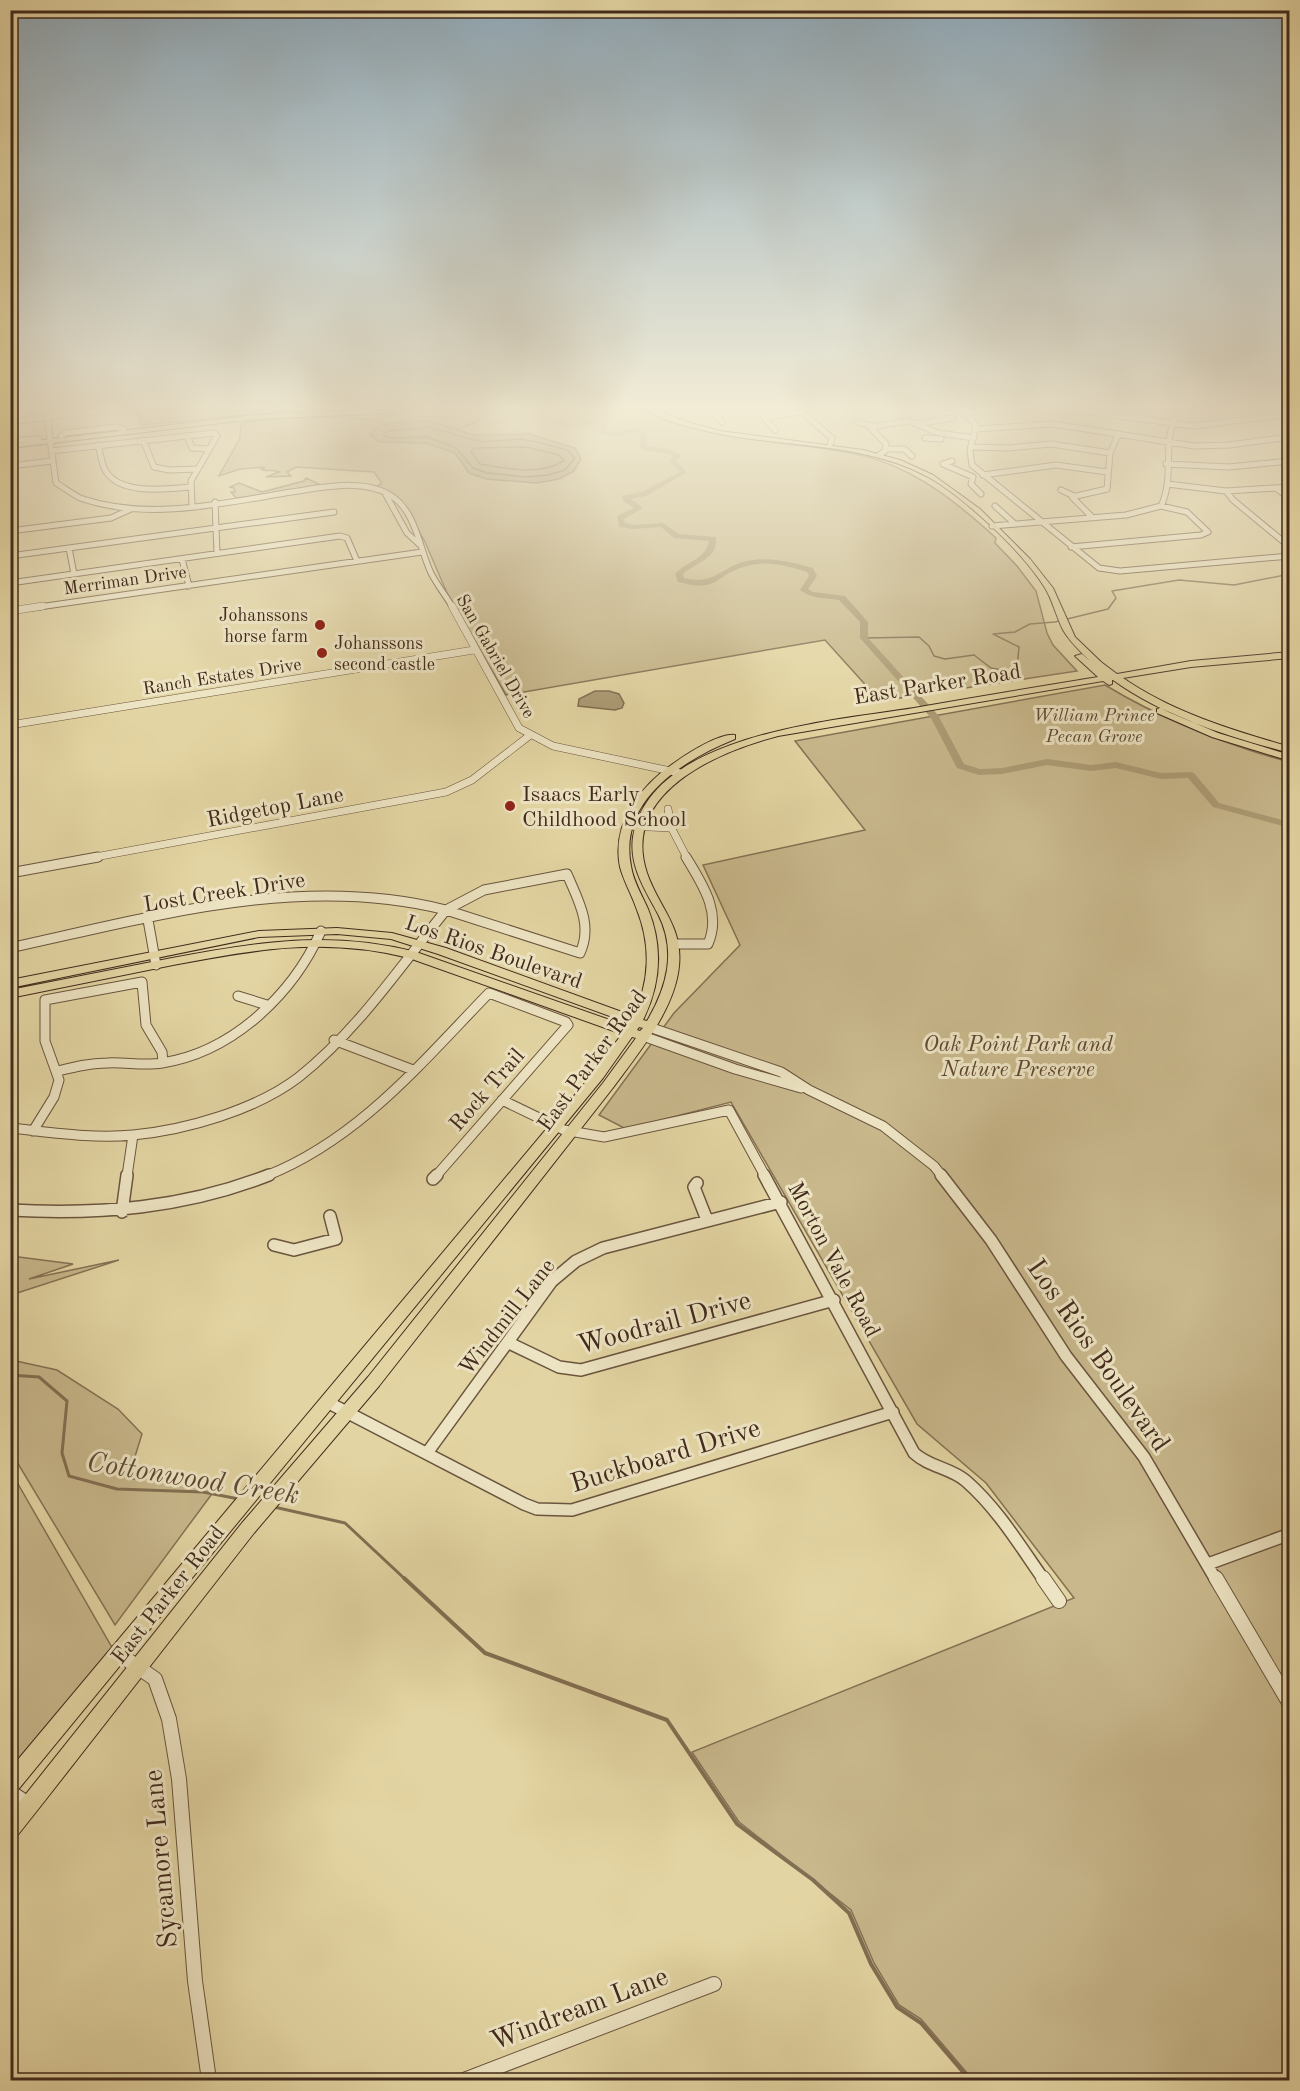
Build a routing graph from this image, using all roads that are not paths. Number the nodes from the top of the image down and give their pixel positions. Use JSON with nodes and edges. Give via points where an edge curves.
{"nodes":[{"id":1,"x":128,"y":508,"type":"edge"},
{"id":2,"x":132,"y":508,"type":"junction"},
{"id":3,"x":140,"y":508,"type":"edge"},
{"id":4,"x":217,"y":508,"type":"edge"},
{"id":5,"x":393,"y":508,"type":"edge"},
{"id":6,"x":971,"y":508,"type":"edge"},
{"id":7,"x":997,"y":508,"type":"edge"},
{"id":8,"x":1022,"y":508,"type":"edge"},
{"id":9,"x":1081,"y":508,"type":"edge"},
{"id":10,"x":1156,"y":508,"type":"edge"},
{"id":11,"x":1168,"y":508,"type":"edge"},
{"id":12,"x":1242,"y":508,"type":"edge"},
{"id":13,"x":334,"y":512,"type":"dead end"},
{"id":14,"x":1093,"y":518,"type":"junction"},
{"id":15,"x":1039,"y":522,"type":"junction"},
{"id":16,"x":1015,"y":524,"type":"junction"},
{"id":17,"x":992,"y":526,"type":"junction"},
{"id":18,"x":218,"y":528,"type":"junction"},
{"id":19,"x":10,"y":531,"type":"edge"},
{"id":20,"x":1071,"y":547,"type":"junction"},
{"id":21,"x":1290,"y":547,"type":"edge"},
{"id":22,"x":69,"y":548,"type":"junction"},
{"id":23,"x":421,"y":548,"type":"junction"},
{"id":24,"x":217,"y":553,"type":"junction"},
{"id":25,"x":10,"y":556,"type":"edge"},
{"id":26,"x":1290,"y":556,"type":"edge"},
{"id":27,"x":182,"y":559,"type":"junction"},
{"id":28,"x":357,"y":561,"type":"junction"},
{"id":29,"x":74,"y":574,"type":"junction"},
{"id":30,"x":10,"y":583,"type":"edge"},
{"id":31,"x":189,"y":586,"type":"junction"},
{"id":32,"x":10,"y":611,"type":"edge"},
{"id":33,"x":1290,"y":648,"type":"edge"},
{"id":34,"x":474,"y":650,"type":"junction"},
{"id":35,"x":1256,"y":654,"type":"junction"},
{"id":36,"x":1290,"y":655,"type":"edge"},
{"id":37,"x":1108,"y":676,"type":"junction"},
{"id":38,"x":10,"y":725,"type":"edge"},
{"id":39,"x":530,"y":736,"type":"junction"},
{"id":40,"x":723,"y":745,"type":"junction"},
{"id":41,"x":1290,"y":750,"type":"edge"},
{"id":42,"x":1290,"y":758,"type":"edge"},
{"id":43,"x":669,"y":769,"type":"junction"},
{"id":44,"x":680,"y":773,"type":"junction"},
{"id":45,"x":668,"y":809,"type":"dead end"},
{"id":46,"x":628,"y":826,"type":"junction"},
{"id":47,"x":642,"y":828,"type":"junction"},
{"id":48,"x":671,"y":828,"type":"junction"},
{"id":49,"x":10,"y":873,"type":"edge"},
{"id":50,"x":446,"y":910,"type":"junction"},
{"id":51,"x":148,"y":920,"type":"junction"},
{"id":52,"x":319,"y":936,"type":"junction"},
{"id":53,"x":420,"y":944,"type":"junction"},
{"id":54,"x":673,"y":944,"type":"junction"},
{"id":55,"x":10,"y":948,"type":"edge"},
{"id":56,"x":411,"y":955,"type":"junction"},
{"id":57,"x":155,"y":960,"type":"junction"},
{"id":58,"x":10,"y":984,"type":"edge"},
{"id":59,"x":10,"y":994,"type":"edge"},
{"id":60,"x":238,"y":996,"type":"dead end"},
{"id":61,"x":267,"y":1005,"type":"junction"},
{"id":62,"x":633,"y":1026,"type":"junction"},
{"id":63,"x":646,"y":1031,"type":"junction"},
{"id":64,"x":334,"y":1041,"type":"junction"},
{"id":65,"x":163,"y":1063,"type":"junction"},
{"id":66,"x":413,"y":1070,"type":"junction"},
{"id":67,"x":58,"y":1071,"type":"junction"},
{"id":68,"x":502,"y":1100,"type":"junction"},
{"id":69,"x":10,"y":1128,"type":"edge"},
{"id":70,"x":554,"y":1128,"type":"junction"},
{"id":71,"x":33,"y":1131,"type":"junction"},
{"id":72,"x":570,"y":1133,"type":"junction"},
{"id":73,"x":133,"y":1135,"type":"junction"},
{"id":74,"x":433,"y":1179,"type":"dead end"},
{"id":75,"x":697,"y":1183,"type":"dead end"},
{"id":76,"x":781,"y":1202,"type":"junction"},
{"id":77,"x":10,"y":1210,"type":"edge"},
{"id":78,"x":123,"y":1212,"type":"junction"},
{"id":79,"x":330,"y":1216,"type":"dead end"},
{"id":80,"x":707,"y":1220,"type":"junction"},
{"id":81,"x":459,"y":1243,"type":"junction"},
{"id":82,"x":274,"y":1245,"type":"dead end"},
{"id":83,"x":476,"y":1252,"type":"junction"},
{"id":84,"x":834,"y":1300,"type":"junction"},
{"id":85,"x":509,"y":1343,"type":"junction"},
{"id":86,"x":329,"y":1402,"type":"junction"},
{"id":87,"x":892,"y":1412,"type":"junction"},
{"id":88,"x":347,"y":1413,"type":"junction"},
{"id":89,"x":427,"y":1453,"type":"junction"},
{"id":90,"x":1290,"y":1534,"type":"edge"},
{"id":91,"x":1208,"y":1564,"type":"junction"},
{"id":92,"x":1059,"y":1601,"type":"dead end"},
{"id":93,"x":119,"y":1654,"type":"junction"},
{"id":94,"x":141,"y":1668,"type":"junction"},
{"id":95,"x":1290,"y":1704,"type":"edge"},
{"id":96,"x":10,"y":1784,"type":"edge"},
{"id":97,"x":10,"y":1792,"type":"edge"},
{"id":98,"x":30,"y":1805,"type":"junction"},
{"id":99,"x":10,"y":1829,"type":"edge"},
{"id":100,"x":714,"y":1984,"type":"dead end"},
{"id":101,"x":209,"y":2080,"type":"edge"},
{"id":102,"x":464,"y":2080,"type":"edge"}],
"edges":[{"from":1,"to":2,"type":"street","name":"San Gabriel Drive"},
{"from":2,"to":3,"type":"street","name":"San Gabriel Drive"},
{"from":2,"to":19,"type":"street","via":[[111,518]]},
{"from":4,"to":18,"type":"street"},
{"from":5,"to":23,"type":"street","name":"San Gabriel Drive"},
{"from":6,"to":17,"type":"main road"},
{"from":7,"to":16,"type":"street"},
{"from":8,"to":15,"type":"street"},
{"from":9,"to":14,"type":"street"},
{"from":10,"to":14,"type":"street"},
{"from":11,"to":20,"type":"street","via":[[1187,512],[1208,532],[1201,536]]},
{"from":12,"to":21,"type":"street"},
{"from":13,"to":18,"type":"street"},
{"from":14,"to":15,"type":"street"},
{"from":15,"to":16,"type":"street"},
{"from":15,"to":20,"type":"street"},
{"from":16,"to":17,"type":"street"},
{"from":17,"to":37,"type":"main road","via":[[1041,575],[1074,640]]},
{"from":18,"to":22,"type":"street"},
{"from":18,"to":24,"type":"street","via":[[214,541]]},
{"from":20,"to":26,"type":"street","via":[[1101,569],[1120,571]]},
{"from":22,"to":25,"type":"street"},
{"from":22,"to":29,"type":"street"},
{"from":23,"to":28,"type":"street","name":"Merriman Drive"},
{"from":23,"to":34,"type":"street","name":"San Gabriel Drive","via":[[436,584]]},
{"from":24,"to":27,"type":"street"},
{"from":24,"to":28,"type":"street","via":[[344,536]]},
{"from":27,"to":29,"type":"street"},
{"from":27,"to":31,"type":"street"},
{"from":28,"to":31,"type":"street","name":"Merriman Drive"},
{"from":29,"to":30,"type":"street"},
{"from":31,"to":32,"type":"street","name":"Merriman Drive"},
{"from":33,"to":35,"type":"main road","name":"East Parker Road"},
{"from":34,"to":38,"type":"street","name":"Ranch Estates Drive"},
{"from":34,"to":39,"type":"street","name":"San Gabriel Drive","via":[[513,722]]},
{"from":35,"to":36,"type":"main road","name":"East Parker Road"},
{"from":35,"to":37,"type":"main road","name":"East Parker Road"},
{"from":37,"to":40,"type":"main road","name":"East Parker Road","via":[[776,730]]},
{"from":37,"to":41,"type":"main road","via":[[1178,711]]},
{"from":37,"to":42,"type":"main road","via":[[1178,720]]},
{"from":39,"to":43,"type":"street","name":"San Gabriel Drive","via":[[563,748]]},
{"from":39,"to":49,"type":"street","name":"Ridgetop Lane","via":[[472,780],[447,792]]},
{"from":40,"to":43,"type":"main road","name":"East Parker Road","via":[[690,755]]},
{"from":40,"to":44,"type":"main road","name":"East Parker Road"},
{"from":43,"to":44,"type":"street","name":"San Gabriel Drive"},
{"from":43,"to":46,"type":"main road","name":"East Parker Road","via":[[645,794]]},
{"from":44,"to":47,"type":"main road","name":"East Parker Road","via":[[655,800]]},
{"from":45,"to":48,"type":"street"},
{"from":46,"to":47,"type":"street"},
{"from":46,"to":62,"type":"main road","name":"East Parker Road","via":[[625,865],[651,931],[654,957],[649,991]]},
{"from":47,"to":48,"type":"street"},
{"from":47,"to":54,"type":"main road","name":"East Parker Road","via":[[640,865],[645,885],[670,929]]},
{"from":48,"to":54,"type":"street","via":[[709,898],[713,929],[708,944]]},
{"from":50,"to":50,"type":"street","name":"Lost Creek Drive","via":[[484,890],[567,874],[587,929],[585,945],[580,953]]},
{"from":50,"to":51,"type":"street","name":"Lost Creek Drive","via":[[388,899],[296,896],[231,903]]},
{"from":50,"to":53,"type":"street"},
{"from":51,"to":55,"type":"street","name":"Lost Creek Drive"},
{"from":51,"to":57,"type":"street"},
{"from":52,"to":53,"type":"main road","name":"Los Rios Boulevard","via":[[386,935]]},
{"from":52,"to":56,"type":"main road","name":"Los Rios Boulevard"},
{"from":52,"to":57,"type":"main road","name":"Los Rios Boulevard","via":[[259,934]]},
{"from":52,"to":61,"type":"street","via":[[298,976]]},
{"from":53,"to":56,"type":"street"},
{"from":53,"to":62,"type":"main road","name":"Los Rios Boulevard"},
{"from":54,"to":63,"type":"main road","name":"East Parker Road","via":[[668,991]]},
{"from":56,"to":62,"type":"main road","name":"Los Rios Boulevard"},
{"from":56,"to":64,"type":"street","via":[[370,1006]]},
{"from":57,"to":58,"type":"main road","name":"Los Rios Boulevard"},
{"from":57,"to":59,"type":"main road","name":"Los Rios Boulevard"},
{"from":60,"to":61,"type":"street"},
{"from":61,"to":65,"type":"street","via":[[222,1043]]},
{"from":62,"to":63,"type":"main road","name":"Los Rios Boulevard"},
{"from":62,"to":70,"type":"main road","name":"East Parker Road"},
{"from":63,"to":72,"type":"main road","name":"East Parker Road"},
{"from":63,"to":91,"type":"street","name":"Los Rios Boulevard","via":[[735,1069],[809,1090],[883,1126],[918,1152],[951,1186],[1066,1356],[1144,1457]]},
{"from":64,"to":66,"type":"street"},
{"from":64,"to":73,"type":"street","via":[[297,1078],[253,1103],[205,1121]]},
{"from":65,"to":67,"type":"street","via":[[100,1063]]},
{"from":65,"to":67,"type":"street","via":[[162,1052],[146,1025],[140,981],[45,1000],[45,1041]]},
{"from":66,"to":68,"type":"street","name":"Rock Trail","via":[[489,993],[568,1025]]},
{"from":66,"to":78,"type":"street","via":[[389,1098],[340,1138],[285,1168],[198,1199]]},
{"from":67,"to":71,"type":"street","via":[[54,1097]]},
{"from":68,"to":70,"type":"street","name":"Morton Vale Road"},
{"from":68,"to":74,"type":"street","name":"Rock Trail"},
{"from":69,"to":71,"type":"street"},
{"from":70,"to":72,"type":"street","name":"Morton Vale Road"},
{"from":70,"to":81,"type":"main road","name":"East Parker Road"},
{"from":71,"to":73,"type":"street"},
{"from":72,"to":76,"type":"street","name":"Morton Vale Road","via":[[604,1137],[727,1108]]},
{"from":72,"to":83,"type":"main road","name":"East Parker Road"},
{"from":73,"to":78,"type":"street"},
{"from":75,"to":80,"type":"street","via":[[695,1197]]},
{"from":76,"to":80,"type":"street","name":"Windmill Lane"},
{"from":76,"to":84,"type":"street","name":"Morton Vale Road"},
{"from":77,"to":78,"type":"street"},
{"from":79,"to":82,"type":"street","via":[[336,1239],[294,1250]]},
{"from":80,"to":85,"type":"street","name":"Windmill Lane","via":[[608,1245],[576,1259],[552,1281]]},
{"from":81,"to":83,"type":"main road"},
{"from":81,"to":86,"type":"main road","name":"East Parker Road"},
{"from":83,"to":88,"type":"main road","name":"East Parker Road"},
{"from":84,"to":85,"type":"street","name":"Woodrail Drive","via":[[581,1370],[559,1366]]},
{"from":84,"to":87,"type":"street","name":"Morton Vale Road"},
{"from":85,"to":89,"type":"street","name":"Windmill Lane"},
{"from":86,"to":88,"type":"street","name":"Buckboard Drive"},
{"from":86,"to":93,"type":"main road","name":"East Parker Road"},
{"from":87,"to":89,"type":"street","name":"Buckboard Drive","via":[[572,1510],[524,1504]]},
{"from":87,"to":92,"type":"street","name":"Morton Vale Road","via":[[923,1462],[963,1478],[982,1497]]},
{"from":88,"to":89,"type":"street","name":"Buckboard Drive"},
{"from":88,"to":94,"type":"main road","name":"East Parker Road","via":[[248,1528]]},
{"from":90,"to":91,"type":"street"},
{"from":91,"to":95,"type":"street","name":"Los Rios Boulevard"},
{"from":93,"to":94,"type":"street","name":"Sycamore Lane"},
{"from":93,"to":96,"type":"main road","name":"East Parker Road"},
{"from":94,"to":98,"type":"main road","name":"East Parker Road"},
{"from":94,"to":101,"type":"street","name":"Sycamore Lane","via":[[160,1687],[176,1758],[194,1969]]},
{"from":97,"to":98,"type":"street"},
{"from":98,"to":99,"type":"main road","name":"East Parker Road"},
{"from":100,"to":102,"type":"street","name":"Windream Lane"}]}
